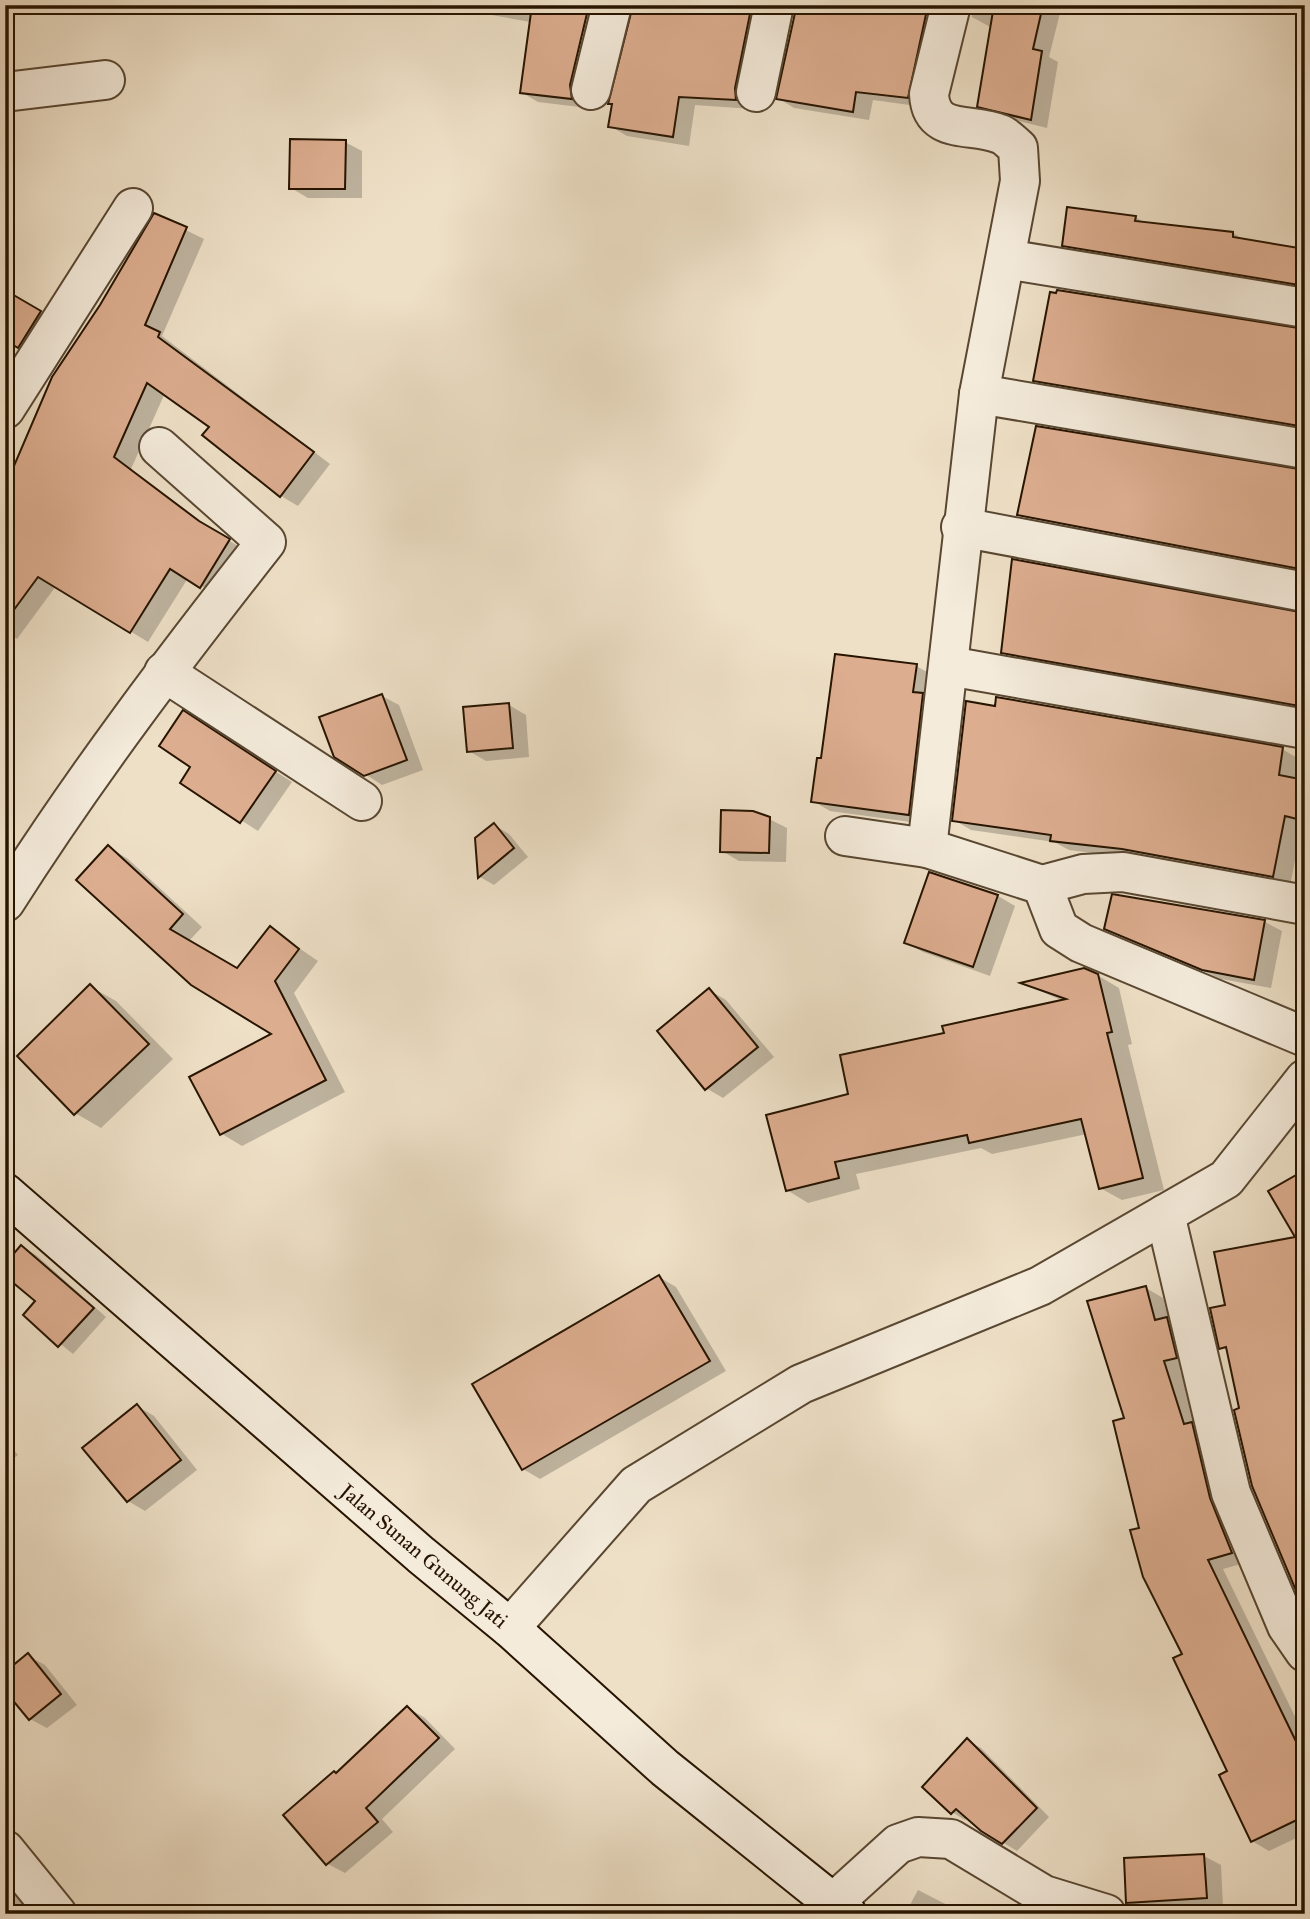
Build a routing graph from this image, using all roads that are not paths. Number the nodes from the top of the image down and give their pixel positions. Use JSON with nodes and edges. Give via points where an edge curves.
{"nodes":[{"id":1,"x":612,"y":5,"type":"edge"},
{"id":2,"x":775,"y":5,"type":"edge"},
{"id":3,"x":951,"y":5,"type":"edge"},
{"id":4,"x":105,"y":80,"type":"dead end"},
{"id":5,"x":591,"y":90,"type":"dead end"},
{"id":6,"x":5,"y":92,"type":"edge"},
{"id":7,"x":756,"y":92,"type":"dead end"},
{"id":8,"x":133,"y":208,"type":"dead end"},
{"id":9,"x":1006,"y":259,"type":"junction"},
{"id":10,"x":1305,"y":308,"type":"edge"},
{"id":11,"x":979,"y":394,"type":"junction"},
{"id":12,"x":5,"y":409,"type":"edge"},
{"id":13,"x":159,"y":447,"type":"dead end"},
{"id":14,"x":1305,"y":449,"type":"edge"},
{"id":15,"x":961,"y":527,"type":"junction"},
{"id":16,"x":1305,"y":592,"type":"edge"},
{"id":17,"x":949,"y":666,"type":"junction"},
{"id":18,"x":164,"y":672,"type":"junction"},
{"id":19,"x":1305,"y":729,"type":"edge"},
{"id":20,"x":362,"y":801,"type":"dead end"},
{"id":21,"x":845,"y":836,"type":"dead end"},
{"id":22,"x":927,"y":848,"type":"junction"},
{"id":23,"x":1042,"y":886,"type":"junction"},
{"id":24,"x":5,"y":902,"type":"edge"},
{"id":25,"x":1305,"y":905,"type":"edge"},
{"id":26,"x":1305,"y":1037,"type":"edge"},
{"id":27,"x":1305,"y":1079,"type":"edge"},
{"id":28,"x":5,"y":1193,"type":"edge"},
{"id":29,"x":1165,"y":1214,"type":"junction"},
{"id":30,"x":510,"y":1628,"type":"junction"},
{"id":31,"x":1305,"y":1652,"type":"edge"},
{"id":32,"x":5,"y":1850,"type":"edge"},
{"id":33,"x":840,"y":1909,"type":"edge"},
{"id":34,"x":57,"y":1914,"type":"edge"},
{"id":35,"x":1106,"y":1914,"type":"edge"}],
"edges":[{"from":1,"to":5,"type":"street"},
{"from":2,"to":7,"type":"street"},
{"from":3,"to":9,"type":"street","via":[[929,94],[930,109],[939,121],[1001,134],[1018,148],[1020,181]]},
{"from":4,"to":6,"type":"street"},
{"from":8,"to":12,"type":"street"},
{"from":9,"to":10,"type":"street"},
{"from":9,"to":11,"type":"street"},
{"from":11,"to":14,"type":"street"},
{"from":11,"to":15,"type":"street"},
{"from":13,"to":18,"type":"street","via":[[266,542]]},
{"from":15,"to":16,"type":"street"},
{"from":15,"to":17,"type":"street"},
{"from":17,"to":19,"type":"street"},
{"from":17,"to":22,"type":"street"},
{"from":18,"to":20,"type":"street"},
{"from":18,"to":24,"type":"street"},
{"from":21,"to":22,"type":"street"},
{"from":22,"to":23,"type":"street"},
{"from":23,"to":25,"type":"street","via":[[1083,874],[1123,872]]},
{"from":23,"to":26,"type":"street","via":[[1059,929],[1081,943]]},
{"from":27,"to":29,"type":"street","via":[[1226,1180]]},
{"from":28,"to":30,"type":"street","name":"Jalan Sunan Gunung Jati"},
{"from":29,"to":30,"type":"street","via":[[1040,1286],[802,1384],[636,1485]]},
{"from":29,"to":31,"type":"street","via":[[1231,1493],[1287,1626]]},
{"from":30,"to":33,"type":"street","name":"Jalan Sunan Gunung Jati","via":[[666,1768]]},
{"from":32,"to":34,"type":"street"},
{"from":33,"to":35,"type":"street","via":[[898,1844],[918,1837],[951,1839],[1044,1895]]}]}
